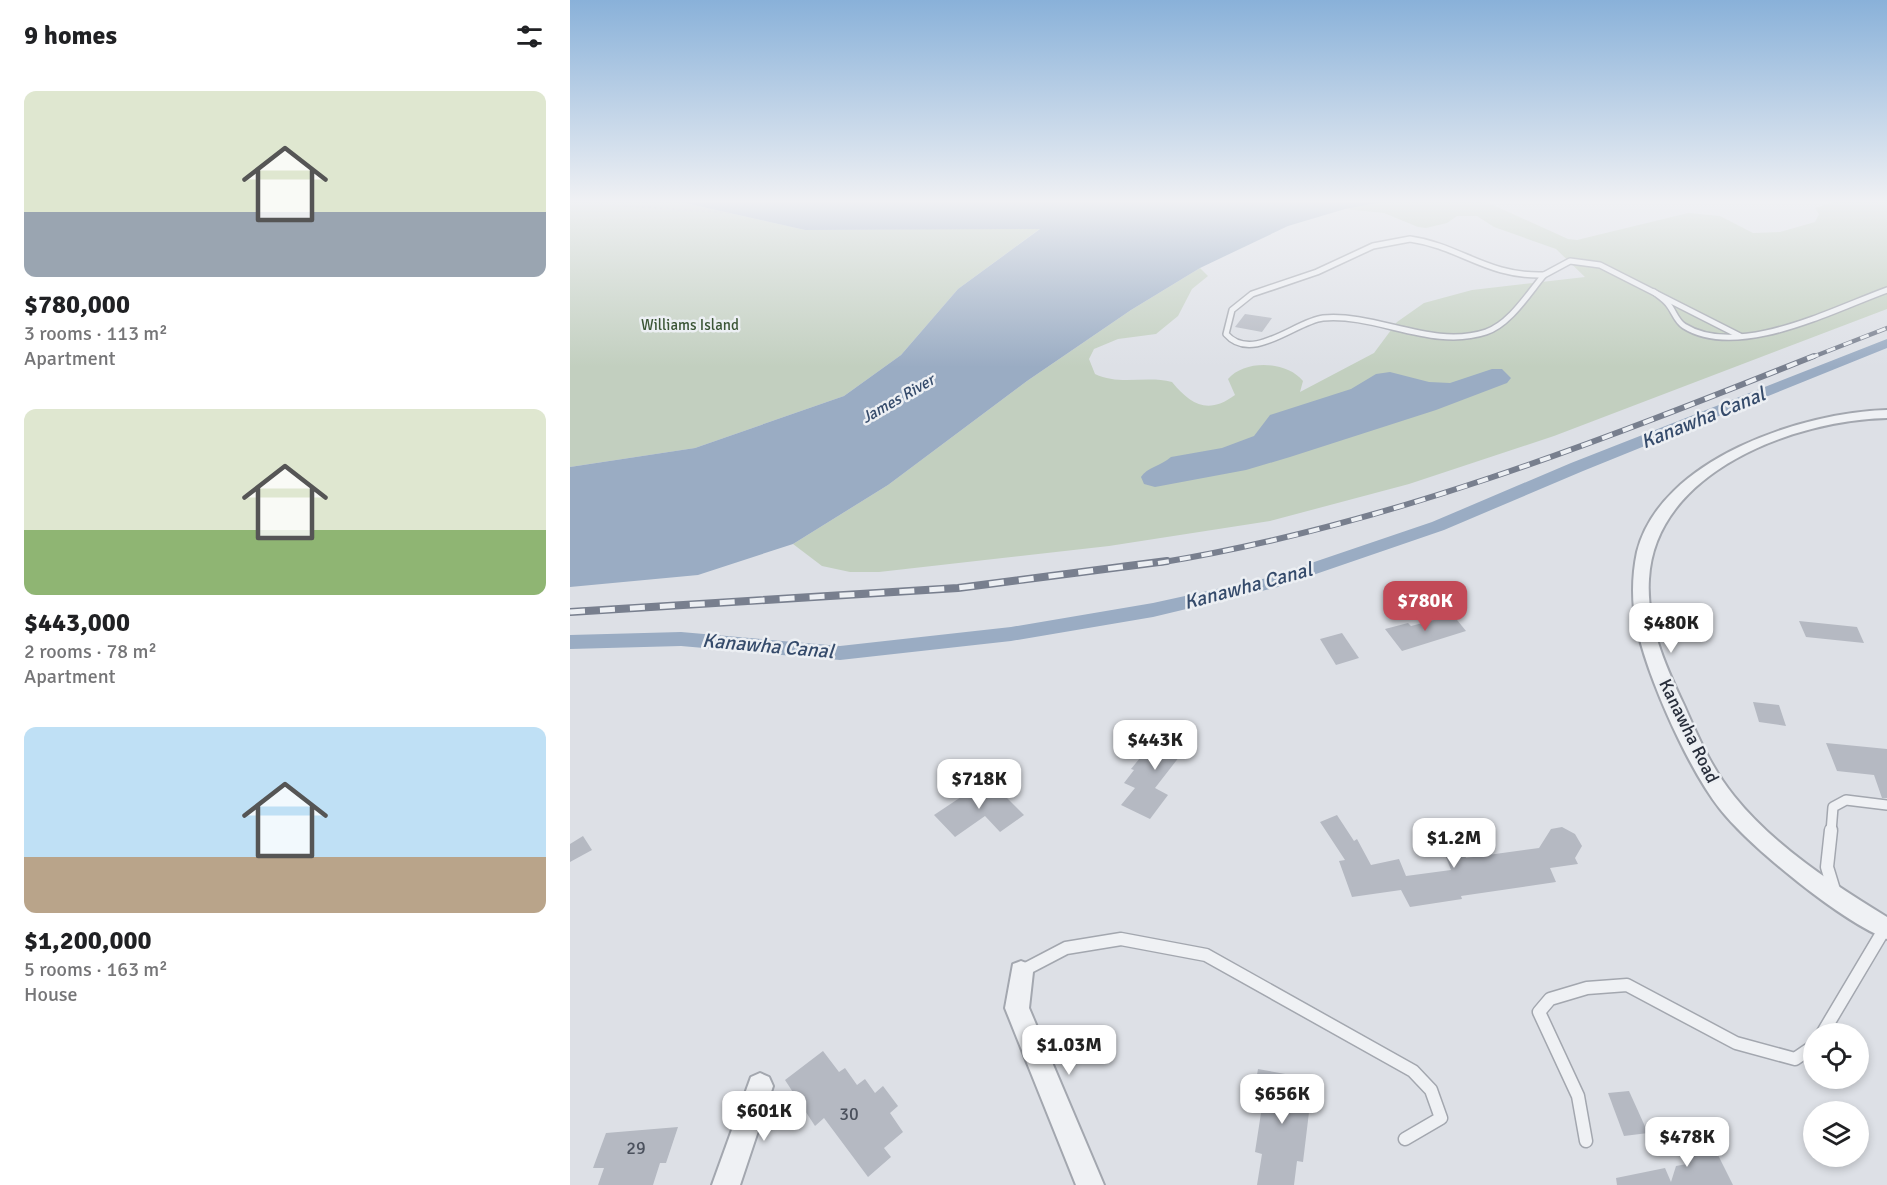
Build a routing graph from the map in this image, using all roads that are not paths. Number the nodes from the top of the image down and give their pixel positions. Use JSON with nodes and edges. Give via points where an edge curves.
{"nodes":[{"id":1,"x":1347,"y":256,"type":"edge"},
{"id":2,"x":1462,"y":256,"type":"edge"},
{"id":3,"x":1544,"y":275,"type":"junction"},
{"id":4,"x":1887,"y":290,"type":"edge"},
{"id":5,"x":1654,"y":292,"type":"junction"},
{"id":6,"x":1743,"y":338,"type":"junction"},
{"id":7,"x":1887,"y":414,"type":"edge"},
{"id":8,"x":1887,"y":805,"type":"edge"},
{"id":9,"x":1836,"y":896,"type":"junction"},
{"id":10,"x":1886,"y":928,"type":"edge"},
{"id":11,"x":1021,"y":972,"type":"joint"},
{"id":12,"x":1829,"y":1023,"type":"edge"},
{"id":13,"x":1803,"y":1054,"type":"edge"},
{"id":14,"x":760,"y":1086,"type":"dead end"},
{"id":15,"x":1405,"y":1139,"type":"dead end"},
{"id":16,"x":1586,"y":1141,"type":"dead end"},
{"id":17,"x":726,"y":1185,"type":"edge"},
{"id":18,"x":1090,"y":1185,"type":"edge"}],
"edges":[{"from":1,"to":3,"type":"lane","via":[[1240,301],[1230,312],[1225,331],[1238,341],[1270,342],[1306,322],[1327,318],[1420,332],[1475,334],[1497,325]]},
{"from":2,"to":3,"type":"lane","via":[[1514,274]]},
{"from":3,"to":5,"type":"lane","via":[[1559,263],[1578,259],[1600,265]]},
{"from":4,"to":6,"type":"lane","via":[[1779,330]]},
{"from":5,"to":6,"type":"lane"},
{"from":5,"to":6,"type":"lane","via":[[1678,321],[1691,330],[1722,338]]},
{"from":7,"to":9,"type":"street","name":"Kanawha Road","via":[[1834,417],[1784,432],[1707,472],[1683,493],[1657,525],[1646,547],[1639,581],[1643,621],[1653,657],[1715,786],[1738,815],[1773,848]]},
{"from":8,"to":9,"type":"lane","via":[[1846,800],[1833,807],[1827,867]]},
{"from":9,"to":10,"type":"street","name":"Kanawha Road"},
{"from":10,"to":12,"type":"lane"},
{"from":11,"to":15,"type":"lane","via":[[1066,948],[1121,939],[1206,955],[1413,1071],[1431,1090],[1441,1118]]},
{"from":11,"to":18,"type":"street","via":[[1017,1008]]},
{"from":13,"to":16,"type":"lane","via":[[1795,1059],[1736,1043],[1627,985],[1587,988],[1550,999],[1539,1012],[1578,1096]]},
{"from":14,"to":17,"type":"street"}]}
